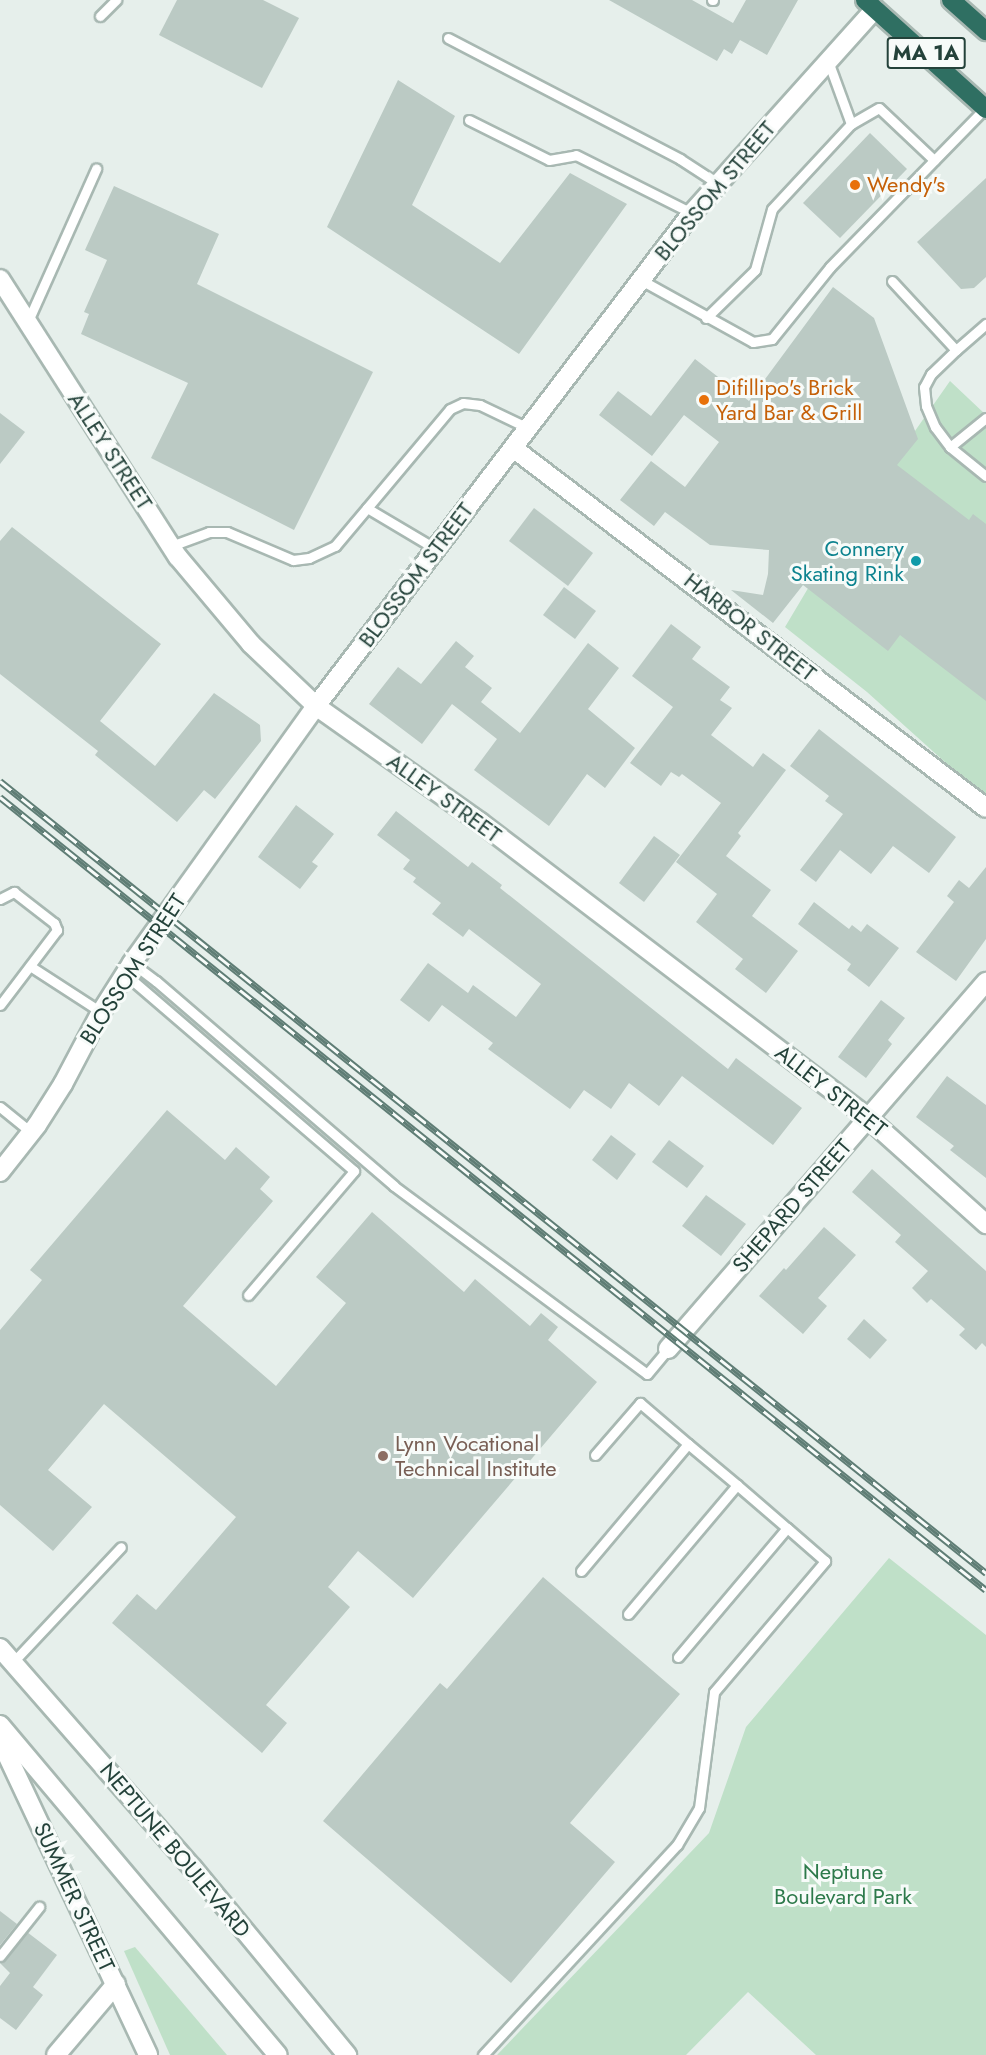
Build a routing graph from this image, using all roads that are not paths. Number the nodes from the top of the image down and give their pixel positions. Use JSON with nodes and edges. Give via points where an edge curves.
{"nodes":[{"id":1,"x":116,"y":0,"type":"edge"},
{"id":2,"x":951,"y":0,"type":"edge"},
{"id":3,"x":874,"y":3,"type":"edge"},
{"id":4,"x":100,"y":16,"type":"dead end"},
{"id":5,"x":986,"y":31,"type":"edge"},
{"id":6,"x":448,"y":38,"type":"dead end"},
{"id":7,"x":828,"y":61,"type":"junction"},
{"id":8,"x":985,"y":108,"type":"edge"},
{"id":9,"x":469,"y":120,"type":"dead end"},
{"id":10,"x":851,"y":124,"type":"junction"},
{"id":11,"x":934,"y":160,"type":"junction"},
{"id":12,"x":96,"y":169,"type":"dead end"},
{"id":13,"x":717,"y":183,"type":"junction"},
{"id":14,"x":692,"y":213,"type":"junction"},
{"id":15,"x":0,"y":279,"type":"edge"},
{"id":16,"x":641,"y":280,"type":"junction"},
{"id":17,"x":892,"y":281,"type":"dead end"},
{"id":18,"x":706,"y":318,"type":"junction"},
{"id":19,"x":28,"y":321,"type":"junction"},
{"id":20,"x":986,"y":324,"type":"edge"},
{"id":21,"x":956,"y":350,"type":"junction"},
{"id":22,"x":986,"y":418,"type":"edge"},
{"id":23,"x":528,"y":428,"type":"junction"},
{"id":24,"x":950,"y":447,"type":"junction"},
{"id":25,"x":513,"y":448,"type":"junction"},
{"id":26,"x":986,"y":476,"type":"edge"},
{"id":27,"x":367,"y":508,"type":"junction"},
{"id":28,"x":171,"y":546,"type":"junction"},
{"id":29,"x":436,"y":549,"type":"junction"},
{"id":30,"x":316,"y":706,"type":"junction"},
{"id":31,"x":986,"y":808,"type":"edge"},
{"id":32,"x":0,"y":899,"type":"edge"},
{"id":33,"x":30,"y":966,"type":"junction"},
{"id":34,"x":128,"y":969,"type":"junction"},
{"id":35,"x":986,"y":982,"type":"edge"},
{"id":36,"x":0,"y":1005,"type":"edge"},
{"id":37,"x":101,"y":1012,"type":"junction"},
{"id":38,"x":0,"y":1107,"type":"edge"},
{"id":39,"x":868,"y":1118,"type":"junction"},
{"id":40,"x":31,"y":1132,"type":"junction"},
{"id":41,"x":0,"y":1172,"type":"edge"},
{"id":42,"x":986,"y":1224,"type":"edge"},
{"id":43,"x":248,"y":1295,"type":"dead end"},
{"id":44,"x":668,"y":1349,"type":"joint"},
{"id":45,"x":688,"y":1444,"type":"junction"},
{"id":46,"x":595,"y":1455,"type":"dead end"},
{"id":47,"x":736,"y":1485,"type":"junction"},
{"id":48,"x":786,"y":1528,"type":"junction"},
{"id":49,"x":120,"y":1547,"type":"dead end"},
{"id":50,"x":581,"y":1571,"type":"dead end"},
{"id":51,"x":628,"y":1614,"type":"dead end"},
{"id":52,"x":0,"y":1648,"type":"edge"},
{"id":53,"x":678,"y":1657,"type":"dead end"},
{"id":54,"x":14,"y":1661,"type":"junction"},
{"id":55,"x":0,"y":1725,"type":"edge"},
{"id":56,"x":0,"y":1740,"type":"edge"},
{"id":57,"x":39,"y":1907,"type":"dead end"},
{"id":58,"x":0,"y":1956,"type":"edge"},
{"id":59,"x":116,"y":1984,"type":"junction"},
{"id":60,"x":56,"y":2055,"type":"edge"},
{"id":61,"x":148,"y":2055,"type":"edge"},
{"id":62,"x":278,"y":2055,"type":"edge"},
{"id":63,"x":347,"y":2055,"type":"edge"},
{"id":64,"x":483,"y":2055,"type":"edge"}],
"edges":[{"from":1,"to":4,"type":"lane"},
{"from":2,"to":5,"type":"highway","number":"MA 1A"},
{"from":3,"to":7,"type":"street","name":"BLOSSOM STREET"},
{"from":3,"to":8,"type":"highway","number":"MA 1A"},
{"from":6,"to":13,"type":"lane","via":[[680,159]]},
{"from":7,"to":10,"type":"lane"},
{"from":7,"to":13,"type":"street","name":"BLOSSOM STREET"},
{"from":8,"to":11,"type":"lane"},
{"from":9,"to":14,"type":"lane","via":[[549,160],[576,155]]},
{"from":10,"to":11,"type":"lane","via":[[879,108]]},
{"from":10,"to":18,"type":"lane","via":[[772,209],[755,270]]},
{"from":11,"to":18,"type":"lane","via":[[830,267],[772,339],[753,342]]},
{"from":12,"to":19,"type":"lane"},
{"from":13,"to":14,"type":"street","name":"BLOSSOM STREET"},
{"from":14,"to":16,"type":"street","name":"BLOSSOM STREET"},
{"from":15,"to":19,"type":"street","name":"ALLEY STREET"},
{"from":16,"to":18,"type":"lane"},
{"from":16,"to":23,"type":"street","name":"BLOSSOM STREET"},
{"from":17,"to":21,"type":"lane"},
{"from":19,"to":28,"type":"street","name":"ALLEY STREET"},
{"from":20,"to":21,"type":"lane"},
{"from":21,"to":24,"type":"lane","via":[[935,369],[924,387],[926,406],[935,427]]},
{"from":22,"to":24,"type":"lane"},
{"from":23,"to":25,"type":"street","name":"BLOSSOM STREET"},
{"from":23,"to":27,"type":"lane","via":[[480,405],[463,403],[450,409]]},
{"from":24,"to":26,"type":"lane"},
{"from":25,"to":29,"type":"street","name":"BLOSSOM STREET"},
{"from":25,"to":31,"type":"street","name":"HARBOR STREET"},
{"from":27,"to":28,"type":"lane","via":[[335,546],[309,558],[293,560],[226,532],[209,532]]},
{"from":27,"to":29,"type":"lane"},
{"from":28,"to":30,"type":"street","name":"ALLEY STREET","via":[[251,644]]},
{"from":29,"to":30,"type":"street","name":"BLOSSOM STREET"},
{"from":30,"to":34,"type":"street","name":"BLOSSOM STREET"},
{"from":30,"to":39,"type":"street","name":"ALLEY STREET","via":[[480,822]]},
{"from":32,"to":33,"type":"lane","via":[[14,892],[54,923],[57,930]]},
{"from":33,"to":36,"type":"lane"},
{"from":33,"to":37,"type":"lane"},
{"from":34,"to":37,"type":"street","name":"BLOSSOM STREET"},
{"from":34,"to":43,"type":"lane","via":[[354,1171]]},
{"from":34,"to":44,"type":"lane","via":[[394,1186],[647,1374]]},
{"from":35,"to":39,"type":"street","name":"SHEPARD STREET"},
{"from":37,"to":40,"type":"street","name":"BLOSSOM STREET","via":[[63,1084]]},
{"from":38,"to":40,"type":"lane"},
{"from":39,"to":42,"type":"street","name":"ALLEY STREET"},
{"from":39,"to":44,"type":"street","name":"SHEPARD STREET"},
{"from":40,"to":41,"type":"street","name":"BLOSSOM STREET"},
{"from":45,"to":46,"type":"lane","via":[[640,1403]]},
{"from":45,"to":47,"type":"lane"},
{"from":45,"to":50,"type":"lane"},
{"from":47,"to":48,"type":"lane"},
{"from":47,"to":51,"type":"lane"},
{"from":48,"to":53,"type":"lane"},
{"from":48,"to":64,"type":"lane","via":[[825,1561],[714,1692],[699,1808],[677,1845]]},
{"from":49,"to":54,"type":"lane"},
{"from":52,"to":54,"type":"street","name":"NEPTUNE BOULEVARD"},
{"from":54,"to":63,"type":"street","name":"NEPTUNE BOULEVARD"},
{"from":55,"to":62,"type":"street"},
{"from":56,"to":59,"type":"street","name":"SUMMER STREET"},
{"from":57,"to":58,"type":"lane"},
{"from":59,"to":60,"type":"street"},
{"from":59,"to":61,"type":"street","name":"SUMMER STREET"}]}
